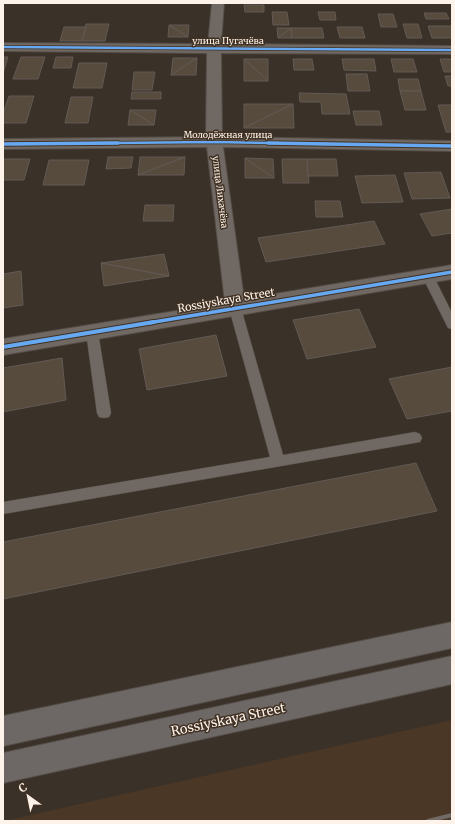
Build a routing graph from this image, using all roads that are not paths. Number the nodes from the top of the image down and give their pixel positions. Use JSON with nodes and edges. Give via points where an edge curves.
{"nodes":[{"id":1,"x":218,"y":3,"type":"edge"},
{"id":2,"x":3,"y":47,"type":"edge"},
{"id":3,"x":214,"y":49,"type":"junction"},
{"id":4,"x":452,"y":50,"type":"edge"},
{"id":5,"x":214,"y":142,"type":"junction"},
{"id":6,"x":3,"y":144,"type":"edge"},
{"id":7,"x":452,"y":146,"type":"edge"},
{"id":8,"x":452,"y":272,"type":"edge"},
{"id":9,"x":428,"y":276,"type":"junction"},
{"id":10,"x":235,"y":308,"type":"junction"},
{"id":11,"x":452,"y":325,"type":"edge"},
{"id":12,"x":92,"y":332,"type":"junction"},
{"id":13,"x":3,"y":347,"type":"edge"},
{"id":14,"x":104,"y":413,"type":"dead end"},
{"id":15,"x":415,"y":438,"type":"dead end"},
{"id":16,"x":278,"y":462,"type":"junction"},
{"id":17,"x":3,"y":508,"type":"edge"},
{"id":18,"x":452,"y":635,"type":"edge"},
{"id":19,"x":452,"y":670,"type":"edge"},
{"id":20,"x":3,"y":731,"type":"edge"},
{"id":21,"x":3,"y":768,"type":"edge"}],
"edges":[{"from":1,"to":3,"type":"street","name":"улица Лихачёва"},
{"from":2,"to":3,"type":"street","name":"улица Пугачёва"},
{"from":3,"to":4,"type":"street","name":"улица Пугачёва"},
{"from":3,"to":5,"type":"street","name":"улица Лихачёва"},
{"from":5,"to":6,"type":"street","name":"Молодёжная улица"},
{"from":5,"to":7,"type":"street","name":"Молодёжная улица"},
{"from":5,"to":10,"type":"street","name":"улица Лихачёва"},
{"from":8,"to":9,"type":"street","name":"Rossiyskaya Street"},
{"from":9,"to":10,"type":"street","name":"Rossiyskaya Street"},
{"from":9,"to":11,"type":"lane"},
{"from":10,"to":12,"type":"street","name":"Rossiyskaya Street"},
{"from":10,"to":16,"type":"lane"},
{"from":12,"to":13,"type":"street","name":"Rossiyskaya Street"},
{"from":12,"to":14,"type":"lane"},
{"from":15,"to":16,"type":"lane"},
{"from":16,"to":17,"type":"lane"},
{"from":18,"to":20,"type":"main road"},
{"from":19,"to":21,"type":"main road","name":"Rossiyskaya Street"}]}
